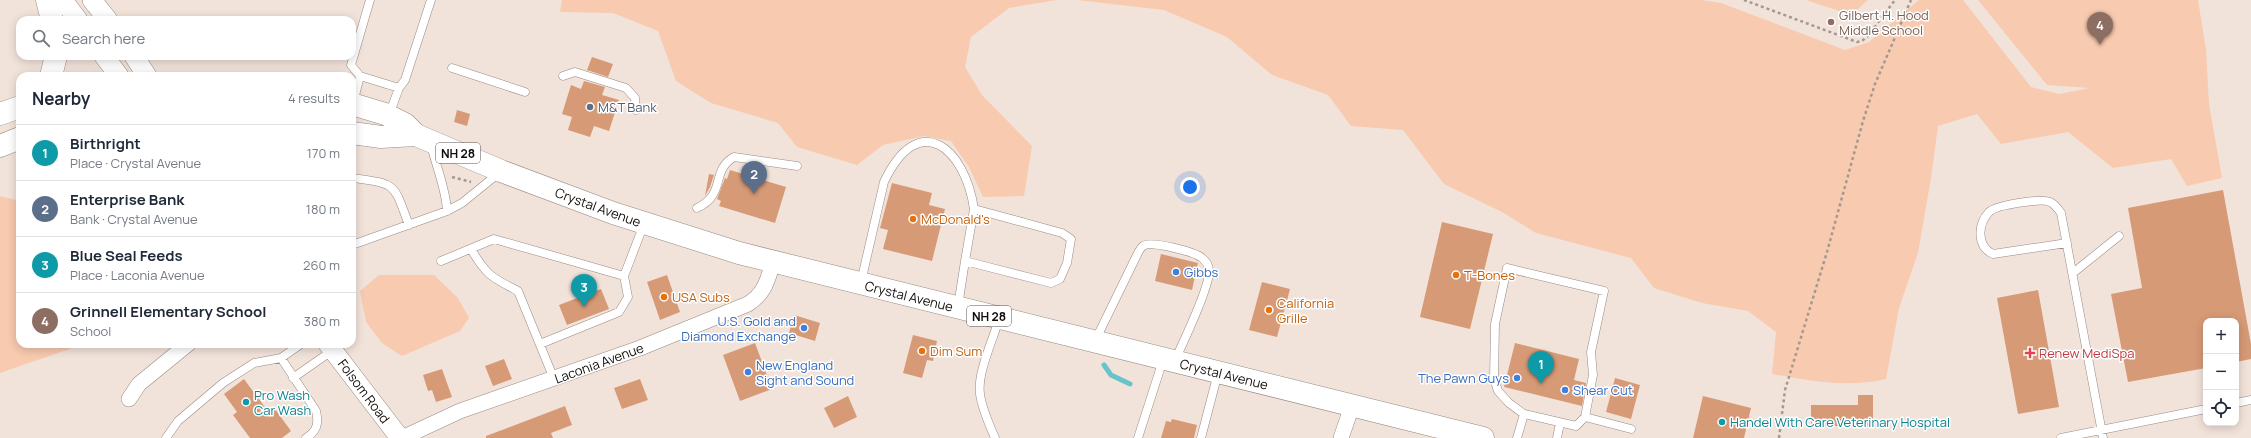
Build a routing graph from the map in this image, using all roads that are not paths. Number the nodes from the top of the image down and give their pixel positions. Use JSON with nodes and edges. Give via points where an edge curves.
{"nodes":[{"id":1,"x":47,"y":0,"type":"edge"},
{"id":2,"x":63,"y":0,"type":"edge"},
{"id":3,"x":92,"y":0,"type":"edge"},
{"id":4,"x":370,"y":0,"type":"edge"},
{"id":5,"x":430,"y":0,"type":"edge"},
{"id":6,"x":51,"y":16,"type":"edge"},
{"id":7,"x":75,"y":16,"type":"edge"},
{"id":8,"x":105,"y":16,"type":"edge"},
{"id":9,"x":356,"y":48,"type":"edge"},
{"id":10,"x":55,"y":60,"type":"edge"},
{"id":11,"x":137,"y":60,"type":"edge"},
{"id":12,"x":352,"y":60,"type":"edge"},
{"id":13,"x":102,"y":64,"type":"edge"},
{"id":14,"x":452,"y":68,"type":"dead end"},
{"id":15,"x":52,"y":72,"type":"edge"},
{"id":16,"x":113,"y":72,"type":"edge"},
{"id":17,"x":144,"y":72,"type":"edge"},
{"id":18,"x":360,"y":76,"type":"junction"},
{"id":19,"x":563,"y":76,"type":"dead end"},
{"id":20,"x":399,"y":88,"type":"junction"},
{"id":21,"x":356,"y":90,"type":"edge"},
{"id":22,"x":525,"y":92,"type":"dead end"},
{"id":23,"x":356,"y":105,"type":"edge"},
{"id":24,"x":16,"y":108,"type":"edge"},
{"id":25,"x":636,"y":110,"type":"dead end"},
{"id":26,"x":0,"y":114,"type":"edge"},
{"id":27,"x":388,"y":116,"type":"junction"},
{"id":28,"x":356,"y":134,"type":"edge"},
{"id":29,"x":423,"y":138,"type":"junction"},
{"id":30,"x":16,"y":140,"type":"edge"},
{"id":31,"x":0,"y":146,"type":"edge"},
{"id":32,"x":0,"y":151,"type":"edge"},
{"id":33,"x":16,"y":152,"type":"edge"},
{"id":34,"x":797,"y":166,"type":"dead end"},
{"id":35,"x":501,"y":171,"type":"junction"},
{"id":36,"x":356,"y":179,"type":"edge"},
{"id":37,"x":697,"y":208,"type":"dead end"},
{"id":38,"x":974,"y":209,"type":"junction"},
{"id":39,"x":447,"y":211,"type":"junction"},
{"id":40,"x":644,"y":223,"type":"junction"},
{"id":41,"x":409,"y":226,"type":"junction"},
{"id":42,"x":2119,"y":236,"type":"dead end"},
{"id":43,"x":2067,"y":243,"type":"junction"},
{"id":44,"x":356,"y":244,"type":"edge"},
{"id":45,"x":472,"y":249,"type":"junction"},
{"id":46,"x":441,"y":261,"type":"dead end"},
{"id":47,"x":965,"y":261,"type":"junction"},
{"id":48,"x":773,"y":263,"type":"junction"},
{"id":49,"x":2073,"y":273,"type":"junction"},
{"id":50,"x":624,"y":276,"type":"junction"},
{"id":51,"x":861,"y":284,"type":"junction"},
{"id":52,"x":958,"y":309,"type":"junction"},
{"id":53,"x":999,"y":318,"type":"junction"},
{"id":54,"x":1094,"y":342,"type":"junction"},
{"id":55,"x":540,"y":344,"type":"junction"},
{"id":56,"x":183,"y":348,"type":"edge"},
{"id":57,"x":295,"y":348,"type":"edge"},
{"id":58,"x":329,"y":348,"type":"edge"},
{"id":59,"x":331,"y":348,"type":"edge"},
{"id":60,"x":281,"y":358,"type":"junction"},
{"id":61,"x":1169,"y":360,"type":"junction"},
{"id":62,"x":1218,"y":372,"type":"junction"},
{"id":63,"x":293,"y":378,"type":"junction"},
{"id":64,"x":554,"y":379,"type":"junction"},
{"id":65,"x":129,"y":399,"type":"dead end"},
{"id":66,"x":2251,"y":400,"type":"edge"},
{"id":67,"x":2239,"y":402,"type":"edge"},
{"id":68,"x":1352,"y":406,"type":"junction"},
{"id":69,"x":2203,"y":410,"type":"edge"},
{"id":70,"x":1524,"y":414,"type":"junction"},
{"id":71,"x":1585,"y":417,"type":"junction"},
{"id":72,"x":1560,"y":423,"type":"junction"},
{"id":73,"x":1631,"y":429,"type":"dead end"},
{"id":74,"x":2102,"y":434,"type":"edge"},
{"id":75,"x":166,"y":438,"type":"edge"},
{"id":76,"x":306,"y":438,"type":"edge"},
{"id":77,"x":401,"y":438,"type":"edge"},
{"id":78,"x":995,"y":438,"type":"edge"},
{"id":79,"x":1138,"y":438,"type":"edge"},
{"id":80,"x":1201,"y":438,"type":"edge"},
{"id":81,"x":1341,"y":438,"type":"edge"},
{"id":82,"x":1484,"y":438,"type":"edge"},
{"id":83,"x":1517,"y":438,"type":"edge"},
{"id":84,"x":1557,"y":438,"type":"edge"},
{"id":85,"x":2061,"y":438,"type":"edge"}],
"edges":[{"from":1,"to":6,"type":"main road"},
{"from":2,"to":7,"type":"street"},
{"from":3,"to":8,"type":"street"},
{"from":4,"to":9,"type":"lane"},
{"from":5,"to":20,"type":"lane","via":[[405,80]]},
{"from":10,"to":15,"type":"main road"},
{"from":11,"to":17,"type":"street"},
{"from":12,"to":18,"type":"lane","via":[[351,65]]},
{"from":13,"to":16,"type":"street"},
{"from":14,"to":22,"type":"lane"},
{"from":18,"to":20,"type":"lane"},
{"from":18,"to":21,"type":"lane"},
{"from":19,"to":25,"type":"lane","via":[[575,72],[626,88],[635,98]]},
{"from":20,"to":27,"type":"lane"},
{"from":23,"to":27,"type":"main road","name":"Crystal Avenue","number":"NH 28"},
{"from":24,"to":26,"type":"main road"},
{"from":27,"to":29,"type":"main road","name":"Crystal Avenue","number":"NH 28","via":[[405,124]]},
{"from":28,"to":29,"type":"main road","name":"Crystal Avenue","number":"NH 28"},
{"from":29,"to":35,"type":"main road","name":"Crystal Avenue","number":"NH 28"},
{"from":29,"to":39,"type":"lane","via":[[446,196]]},
{"from":30,"to":31,"type":"main road"},
{"from":32,"to":33,"type":"main road"},
{"from":34,"to":37,"type":"lane","via":[[734,157],[722,168],[714,195],[707,203]]},
{"from":35,"to":39,"type":"lane","via":[[462,203]]},
{"from":35,"to":40,"type":"main road","name":"Crystal Avenue","number":"NH 28"},
{"from":36,"to":41,"type":"lane","via":[[386,183],[392,188]]},
{"from":38,"to":47,"type":"lane"},
{"from":38,"to":47,"type":"lane","via":[[1062,233],[1072,239],[1067,263],[1060,279],[1051,283]]},
{"from":38,"to":51,"type":"lane","via":[[966,180],[948,150],[938,143],[918,142],[897,159],[884,182]]},
{"from":39,"to":41,"type":"lane"},
{"from":40,"to":48,"type":"main road","name":"Crystal Avenue","number":"NH 28"},
{"from":40,"to":50,"type":"lane"},
{"from":41,"to":44,"type":"lane"},
{"from":42,"to":49,"type":"lane"},
{"from":43,"to":43,"type":"lane","via":[[2057,207],[2041,200],[1998,208],[1990,212],[1980,236],[1982,246],[1993,254]]},
{"from":43,"to":49,"type":"lane"},
{"from":45,"to":46,"type":"lane"},
{"from":45,"to":50,"type":"lane","via":[[494,239]]},
{"from":45,"to":55,"type":"lane","via":[[484,271],[518,291]]},
{"from":47,"to":52,"type":"lane"},
{"from":48,"to":51,"type":"main road","name":"Crystal Avenue","number":"NH 28"},
{"from":48,"to":64,"type":"street","name":"Laconia Avenue","via":[[759,297],[748,304],[640,348]]},
{"from":49,"to":74,"type":"lane"},
{"from":50,"to":55,"type":"lane","via":[[628,297],[620,312]]},
{"from":51,"to":52,"type":"main road","name":"Crystal Avenue","number":"NH 28"},
{"from":52,"to":53,"type":"main road","name":"Crystal Avenue","number":"NH 28"},
{"from":53,"to":54,"type":"main road","name":"Crystal Avenue","number":"NH 28"},
{"from":53,"to":78,"type":"lane","via":[[984,366],[980,393]]},
{"from":54,"to":61,"type":"main road","name":"Crystal Avenue","number":"NH 28"},
{"from":54,"to":61,"type":"lane","via":[[1143,246],[1150,243],[1192,252],[1207,263],[1209,271],[1201,297]]},
{"from":55,"to":64,"type":"lane"},
{"from":56,"to":65,"type":"street","via":[[139,384]]},
{"from":57,"to":60,"type":"lane"},
{"from":58,"to":63,"type":"lane"},
{"from":59,"to":77,"type":"street","name":"Folsom Road"},
{"from":60,"to":63,"type":"lane"},
{"from":60,"to":75,"type":"lane","via":[[254,363],[223,383],[178,421]]},
{"from":61,"to":62,"type":"main road","name":"Crystal Avenue","number":"NH 28"},
{"from":61,"to":79,"type":"lane"},
{"from":62,"to":68,"type":"main road","name":"Crystal Avenue","number":"NH 28"},
{"from":62,"to":80,"type":"lane"},
{"from":63,"to":76,"type":"lane","via":[[316,411],[318,422],[315,432]]},
{"from":64,"to":77,"type":"street","name":"Laconia Avenue","via":[[460,412]]},
{"from":66,"to":67,"type":"lane"},
{"from":68,"to":81,"type":"street"},
{"from":68,"to":82,"type":"main road","name":"Crystal Avenue","number":"NH 28"},
{"from":69,"to":74,"type":"lane"},
{"from":70,"to":71,"type":"lane","via":[[1498,391],[1494,379],[1495,324],[1499,295],[1507,268],[1604,291],[1591,352],[1593,375]]},
{"from":70,"to":72,"type":"lane"},
{"from":70,"to":83,"type":"lane"},
{"from":71,"to":72,"type":"lane","via":[[1576,426]]},
{"from":71,"to":73,"type":"lane"},
{"from":72,"to":84,"type":"lane"},
{"from":74,"to":85,"type":"lane"}]}
